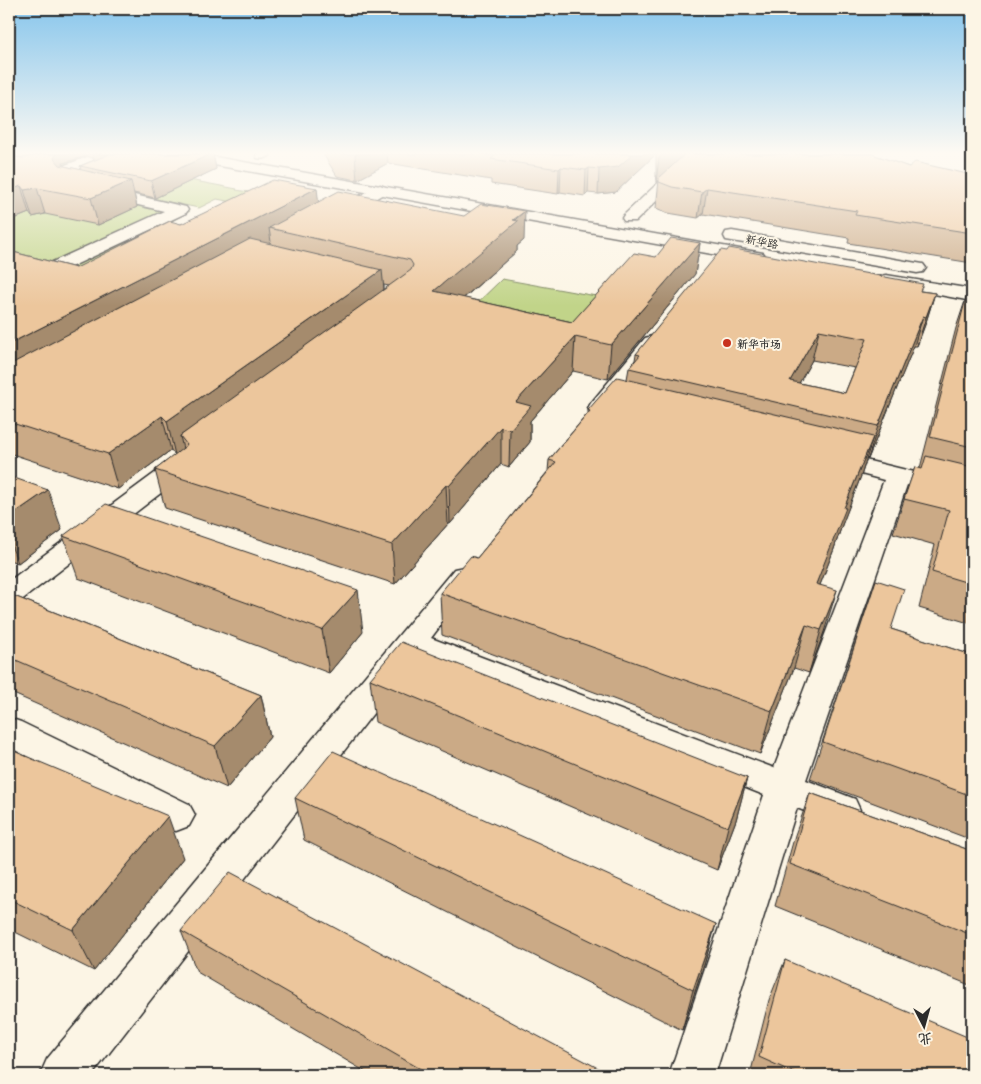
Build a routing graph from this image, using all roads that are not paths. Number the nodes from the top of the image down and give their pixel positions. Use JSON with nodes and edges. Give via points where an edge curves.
{"nodes":[{"id":1,"x":154,"y":205,"type":"edge"},
{"id":2,"x":353,"y":205,"type":"edge"},
{"id":3,"x":458,"y":205,"type":"edge"},
{"id":4,"x":644,"y":205,"type":"edge"},
{"id":5,"x":611,"y":215,"type":"dead end"},
{"id":6,"x":630,"y":218,"type":"junction"},
{"id":7,"x":650,"y":222,"type":"dead end"},
{"id":8,"x":320,"y":223,"type":"edge"},
{"id":9,"x":717,"y":253,"type":"junction"},
{"id":10,"x":773,"y":260,"type":"edge"},
{"id":11,"x":9,"y":268,"type":"edge"},
{"id":12,"x":933,"y":270,"type":"dead end"},
{"id":13,"x":868,"y":277,"type":"edge"},
{"id":14,"x":972,"y":296,"type":"edge"},
{"id":15,"x":670,"y":320,"type":"edge"},
{"id":16,"x":583,"y":428,"type":"edge"},
{"id":17,"x":207,"y":446,"type":"edge"},
{"id":18,"x":802,"y":452,"type":"edge"},
{"id":19,"x":898,"y":476,"type":"junction"},
{"id":20,"x":972,"y":494,"type":"edge"},
{"id":21,"x":484,"y":550,"type":"edge"},
{"id":22,"x":9,"y":595,"type":"edge"},
{"id":23,"x":410,"y":642,"type":"junction"},
{"id":24,"x":9,"y":732,"type":"edge"},
{"id":25,"x":785,"y":788,"type":"junction"},
{"id":26,"x":176,"y":815,"type":"dead end"},
{"id":27,"x":874,"y":823,"type":"edge"},
{"id":28,"x":63,"y":1075,"type":"edge"},
{"id":29,"x":692,"y":1075,"type":"edge"}],
"edges":[{"from":1,"to":11,"type":"main road","via":[[180,210],[39,275]]},
{"from":2,"to":8,"type":"main road"},
{"from":3,"to":9,"type":"main road","name":"新华路"},
{"from":4,"to":6,"type":"main road"},
{"from":5,"to":6,"type":"main road"},
{"from":6,"to":7,"type":"main road"},
{"from":9,"to":10,"type":"main road","name":"新华路"},
{"from":9,"to":12,"type":"main road","name":"新华路"},
{"from":13,"to":14,"type":"main road"},
{"from":15,"to":16,"type":"main road"},
{"from":17,"to":22,"type":"main road"},
{"from":18,"to":19,"type":"main road"},
{"from":19,"to":20,"type":"main road"},
{"from":19,"to":25,"type":"main road"},
{"from":21,"to":23,"type":"main road"},
{"from":23,"to":25,"type":"main road"},
{"from":23,"to":28,"type":"main road"},
{"from":24,"to":26,"type":"main road"},
{"from":25,"to":27,"type":"main road"},
{"from":25,"to":29,"type":"main road"}]}
